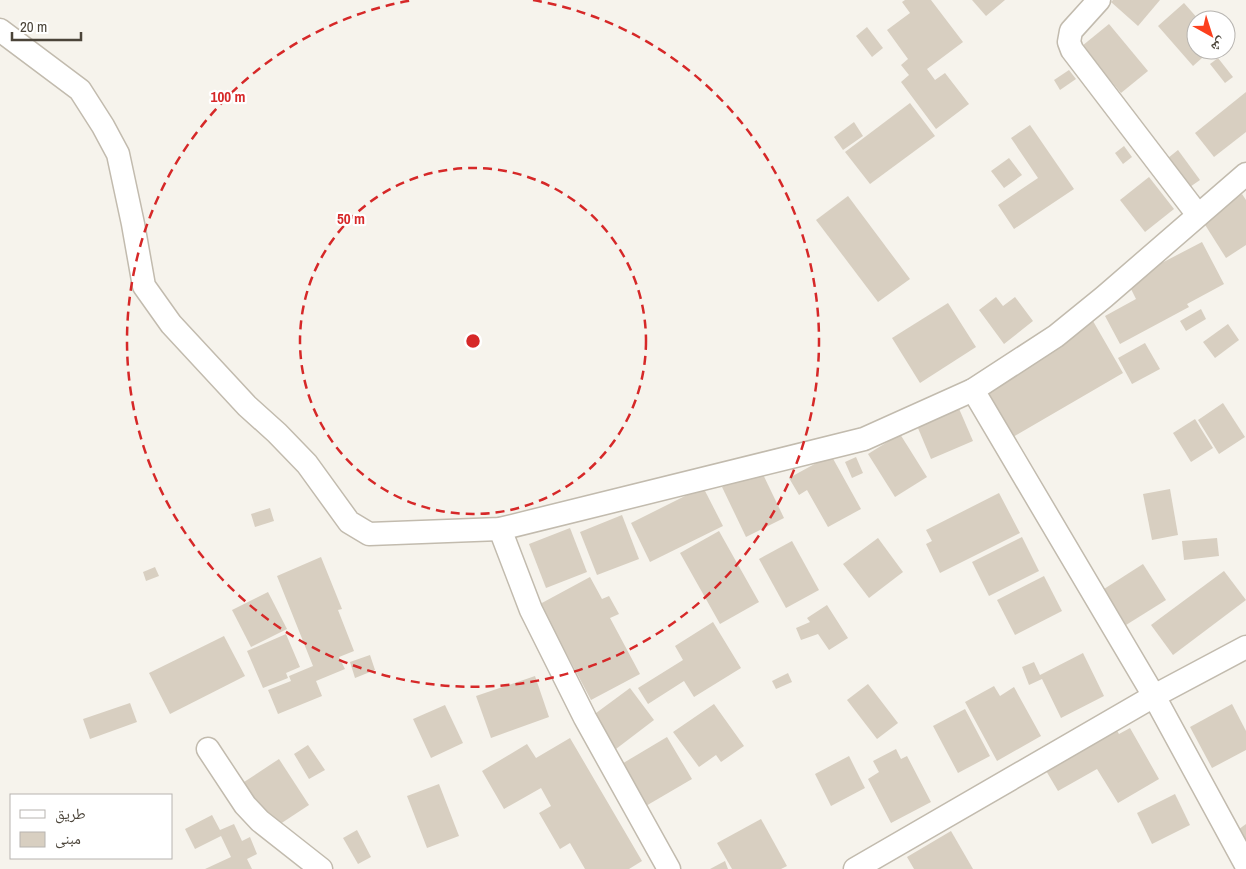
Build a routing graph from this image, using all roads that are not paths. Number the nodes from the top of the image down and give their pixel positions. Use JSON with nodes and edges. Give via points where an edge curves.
{"nodes":[{"id":1,"x":1100,"y":0,"type":"edge"},
{"id":2,"x":0,"y":30,"type":"edge"},
{"id":3,"x":1246,"y":174,"type":"edge"},
{"id":4,"x":1198,"y":216,"type":"junction"},
{"id":5,"x":973,"y":390,"type":"junction"},
{"id":6,"x":500,"y":530,"type":"junction"},
{"id":7,"x":1246,"y":647,"type":"edge"},
{"id":8,"x":1154,"y":696,"type":"junction"},
{"id":9,"x":208,"y":749,"type":"dead end"},
{"id":10,"x":1246,"y":865,"type":"edge"},
{"id":11,"x":321,"y":869,"type":"edge"},
{"id":12,"x":669,"y":869,"type":"edge"},
{"id":13,"x":855,"y":869,"type":"edge"}],
"edges":[{"from":1,"to":4,"type":"street","via":[[1071,31],[1069,42],[1072,50]]},
{"from":2,"to":6,"type":"street","via":[[80,90],[103,126],[118,154],[144,286],[171,324],[247,406],[307,464],[349,522],[369,534]]},
{"from":3,"to":4,"type":"street"},
{"from":4,"to":5,"type":"street","via":[[1056,336]]},
{"from":5,"to":6,"type":"street","via":[[864,439]]},
{"from":5,"to":8,"type":"street"},
{"from":6,"to":12,"type":"street","via":[[531,610],[585,718]]},
{"from":7,"to":8,"type":"street"},
{"from":8,"to":10,"type":"street"},
{"from":8,"to":13,"type":"street"},
{"from":9,"to":11,"type":"street","via":[[245,806]]}]}
